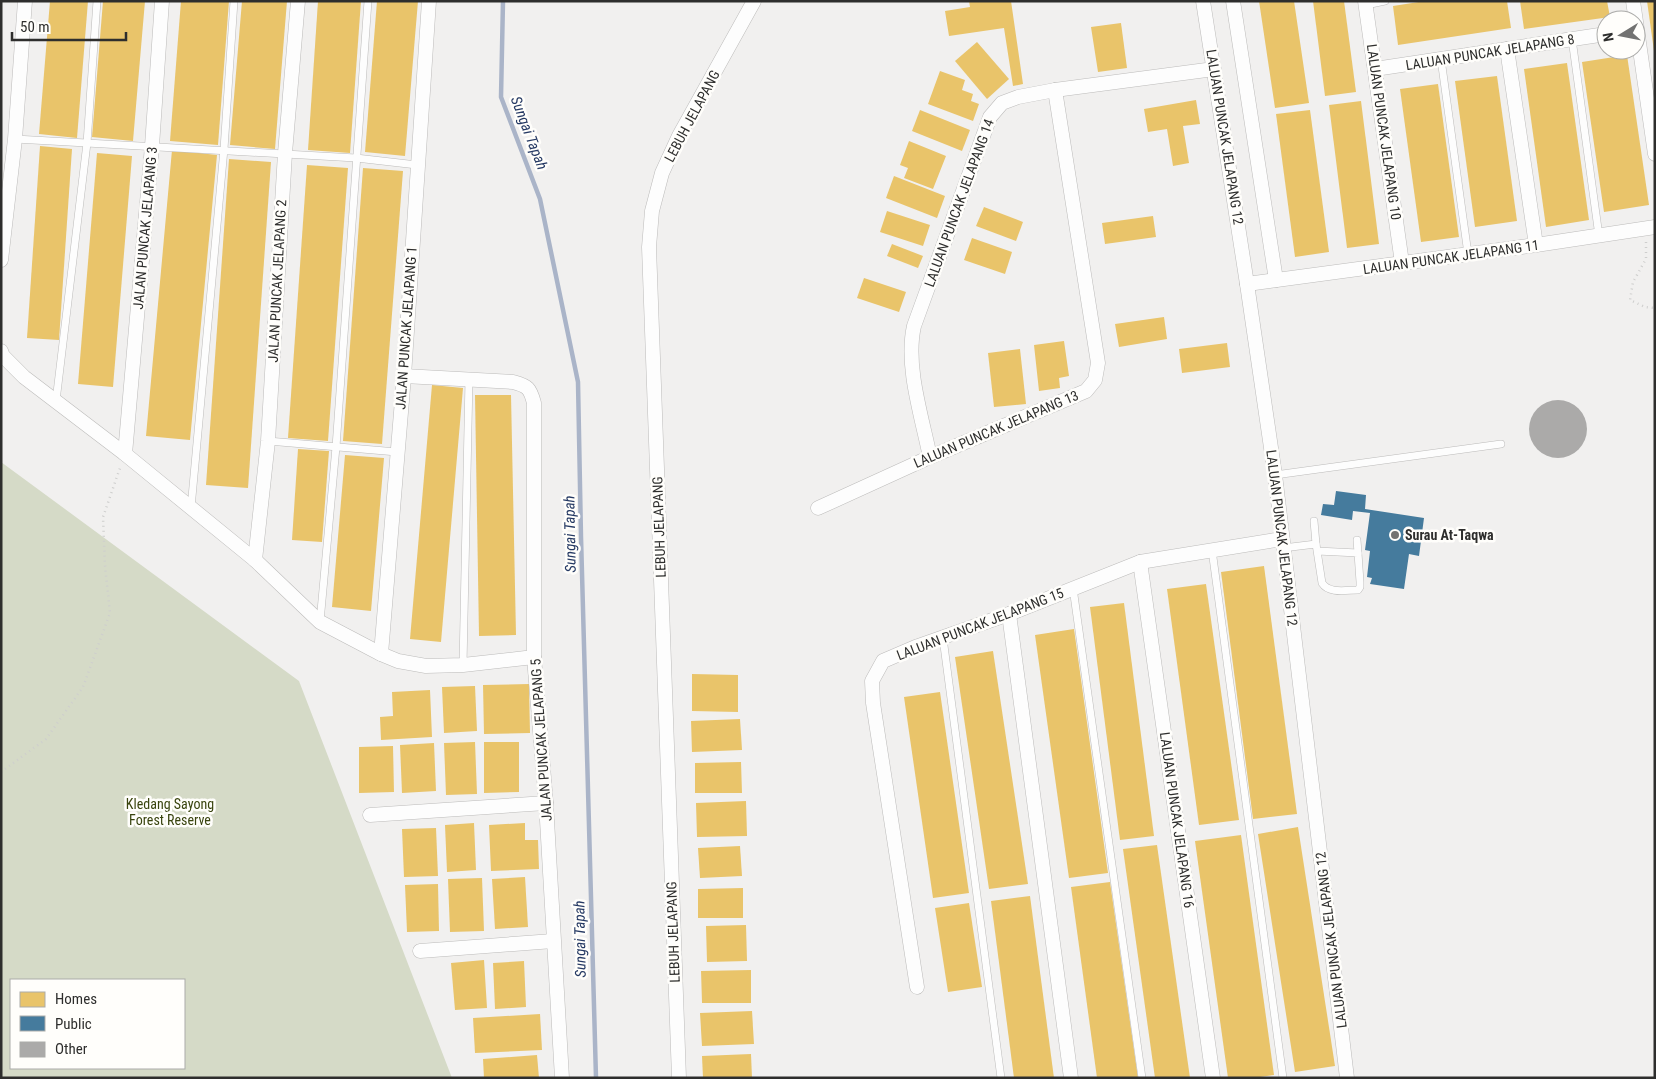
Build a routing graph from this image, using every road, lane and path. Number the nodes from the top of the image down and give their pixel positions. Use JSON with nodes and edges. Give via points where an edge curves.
{"nodes":[{"id":1,"x":25,"y":1,"type":"edge"},
{"id":2,"x":97,"y":1,"type":"edge"},
{"id":3,"x":162,"y":1,"type":"edge"},
{"id":4,"x":234,"y":1,"type":"edge"},
{"id":5,"x":298,"y":1,"type":"edge"},
{"id":6,"x":368,"y":1,"type":"edge"},
{"id":7,"x":429,"y":1,"type":"edge"},
{"id":8,"x":754,"y":1,"type":"edge"},
{"id":9,"x":1203,"y":1,"type":"edge"},
{"id":10,"x":1232,"y":1,"type":"edge"},
{"id":11,"x":1385,"y":1,"type":"edge"},
{"id":12,"x":1366,"y":3,"type":"edge"},
{"id":13,"x":1596,"y":35,"type":"edge"},
{"id":14,"x":1572,"y":39,"type":"junction"},
{"id":15,"x":1507,"y":49,"type":"junction"},
{"id":16,"x":1442,"y":59,"type":"junction"},
{"id":17,"x":1641,"y":60,"type":"edge"},
{"id":18,"x":1214,"y":69,"type":"junction"},
{"id":19,"x":1375,"y":69,"type":"junction"},
{"id":20,"x":1055,"y":90,"type":"junction"},
{"id":21,"x":15,"y":139,"type":"junction"},
{"id":22,"x":87,"y":143,"type":"junction"},
{"id":23,"x":152,"y":146,"type":"junction"},
{"id":24,"x":224,"y":149,"type":"junction"},
{"id":25,"x":285,"y":153,"type":"junction"},
{"id":26,"x":1655,"y":154,"type":"edge"},
{"id":27,"x":356,"y":158,"type":"junction"},
{"id":28,"x":417,"y":165,"type":"junction"},
{"id":29,"x":1649,"y":228,"type":"edge"},
{"id":30,"x":1599,"y":236,"type":"junction"},
{"id":31,"x":1536,"y":245,"type":"junction"},
{"id":32,"x":1468,"y":254,"type":"junction"},
{"id":33,"x":1,"y":260,"type":"edge"},
{"id":34,"x":1402,"y":263,"type":"junction"},
{"id":35,"x":1276,"y":280,"type":"junction"},
{"id":36,"x":1247,"y":284,"type":"junction"},
{"id":37,"x":1655,"y":308,"type":"edge"},
{"id":38,"x":1,"y":350,"type":"edge"},
{"id":39,"x":404,"y":376,"type":"junction"},
{"id":40,"x":469,"y":379,"type":"junction"},
{"id":41,"x":56,"y":400,"type":"junction"},
{"id":42,"x":268,"y":441,"type":"junction"},
{"id":43,"x":1501,"y":444,"type":"dead end"},
{"id":44,"x":336,"y":446,"type":"junction"},
{"id":45,"x":397,"y":452,"type":"junction"},
{"id":46,"x":125,"y":454,"type":"junction"},
{"id":47,"x":930,"y":458,"type":"junction"},
{"id":48,"x":1274,"y":475,"type":"junction"},
{"id":49,"x":191,"y":508,"type":"junction"},
{"id":50,"x":818,"y":508,"type":"dead end"},
{"id":51,"x":1314,"y":521,"type":"dead end"},
{"id":52,"x":1358,"y":540,"type":"dead end"},
{"id":53,"x":1283,"y":543,"type":"junction"},
{"id":54,"x":1316,"y":548,"type":"junction"},
{"id":55,"x":1212,"y":550,"type":"junction"},
{"id":56,"x":1358,"y":553,"type":"junction"},
{"id":57,"x":255,"y":560,"type":"junction"},
{"id":58,"x":1140,"y":562,"type":"junction"},
{"id":59,"x":1073,"y":588,"type":"junction"},
{"id":60,"x":1009,"y":614,"type":"junction"},
{"id":61,"x":320,"y":622,"type":"junction"},
{"id":62,"x":943,"y":638,"type":"junction"},
{"id":63,"x":381,"y":654,"type":"junction"},
{"id":64,"x":534,"y":657,"type":"junction"},
{"id":65,"x":463,"y":666,"type":"junction"},
{"id":66,"x":1,"y":772,"type":"edge"},
{"id":67,"x":546,"y":803,"type":"junction"},
{"id":68,"x":370,"y":816,"type":"dead end"},
{"id":69,"x":553,"y":941,"type":"junction"},
{"id":70,"x":420,"y":951,"type":"dead end"},
{"id":71,"x":917,"y":987,"type":"dead end"},
{"id":72,"x":1347,"y":1077,"type":"edge"},
{"id":73,"x":562,"y":1078,"type":"edge"},
{"id":74,"x":679,"y":1078,"type":"edge"},
{"id":75,"x":1001,"y":1078,"type":"edge"},
{"id":76,"x":1071,"y":1078,"type":"edge"},
{"id":77,"x":1142,"y":1078,"type":"edge"},
{"id":78,"x":1213,"y":1078,"type":"edge"},
{"id":79,"x":1284,"y":1078,"type":"edge"}],
"edges":[{"from":1,"to":21,"type":"street"},
{"from":2,"to":22,"type":"lane"},
{"from":3,"to":23,"type":"street","name":"JALAN PUNCAK JELAPANG 3"},
{"from":4,"to":24,"type":"lane"},
{"from":5,"to":25,"type":"street","name":"JALAN PUNCAK JELAPANG 2"},
{"from":6,"to":27,"type":"lane"},
{"from":7,"to":28,"type":"street","name":"JALAN PUNCAK JELAPANG 1"},
{"from":8,"to":74,"type":"street","name":"LEBUH JELAPANG","via":[[662,173],[652,211],[649,247]]},
{"from":9,"to":18,"type":"street","name":"LALUAN PUNCAK JELAPANG 12"},
{"from":10,"to":35,"type":"street","name":"LALUAN PUNCAK JELAPANG 12"},
{"from":11,"to":12,"type":"lane"},
{"from":12,"to":19,"type":"street","name":"LALUAN PUNCAK JELAPANG 10"},
{"from":13,"to":14,"type":"street","name":"LALUAN PUNCAK JELAPANG 8"},
{"from":14,"to":15,"type":"street","name":"LALUAN PUNCAK JELAPANG 8"},
{"from":14,"to":30,"type":"lane"},
{"from":15,"to":16,"type":"street","name":"LALUAN PUNCAK JELAPANG 8"},
{"from":15,"to":31,"type":"street"},
{"from":16,"to":19,"type":"street","name":"LALUAN PUNCAK JELAPANG 8"},
{"from":16,"to":32,"type":"lane"},
{"from":17,"to":26,"type":"street"},
{"from":18,"to":20,"type":"street","name":"LALUAN PUNCAK JELAPANG 14"},
{"from":18,"to":36,"type":"street","name":"LALUAN PUNCAK JELAPANG 12"},
{"from":19,"to":34,"type":"street","name":"LALUAN PUNCAK JELAPANG 10"},
{"from":20,"to":47,"type":"street","name":"LALUAN PUNCAK JELAPANG 14","via":[[1002,102],[990,117],[914,326],[911,362]]},
{"from":20,"to":47,"type":"street","name":"LALUAN PUNCAK JELAPANG 13","via":[[1098,363],[1096,380],[1086,391]]},
{"from":21,"to":22,"type":"lane"},
{"from":21,"to":33,"type":"street"},
{"from":22,"to":23,"type":"lane"},
{"from":22,"to":41,"type":"lane"},
{"from":23,"to":24,"type":"lane"},
{"from":23,"to":46,"type":"street","name":"JALAN PUNCAK JELAPANG 3"},
{"from":24,"to":25,"type":"lane"},
{"from":24,"to":49,"type":"lane"},
{"from":25,"to":27,"type":"lane"},
{"from":25,"to":42,"type":"street","name":"JALAN PUNCAK JELAPANG 2"},
{"from":27,"to":28,"type":"lane"},
{"from":27,"to":44,"type":"lane"},
{"from":28,"to":39,"type":"street","name":"JALAN PUNCAK JELAPANG 1"},
{"from":29,"to":30,"type":"street","name":"LALUAN PUNCAK JELAPANG 11"},
{"from":29,"to":37,"type":"path","via":[[1646,259],[1633,282],[1630,300]]},
{"from":30,"to":31,"type":"street","name":"LALUAN PUNCAK JELAPANG 11"},
{"from":31,"to":32,"type":"street","name":"LALUAN PUNCAK JELAPANG 11"},
{"from":32,"to":34,"type":"street","name":"LALUAN PUNCAK JELAPANG 11"},
{"from":34,"to":35,"type":"street","name":"LALUAN PUNCAK JELAPANG 11"},
{"from":35,"to":36,"type":"street","name":"LALUAN PUNCAK JELAPANG 11"},
{"from":36,"to":48,"type":"street","name":"LALUAN PUNCAK JELAPANG 12"},
{"from":38,"to":41,"type":"street","via":[[24,377]]},
{"from":39,"to":40,"type":"street"},
{"from":39,"to":45,"type":"street","name":"JALAN PUNCAK JELAPANG 1"},
{"from":40,"to":64,"type":"street","name":"JALAN PUNCAK JELAPANG 5","via":[[513,382],[531,390],[534,403]]},
{"from":40,"to":65,"type":"lane"},
{"from":41,"to":46,"type":"street"},
{"from":42,"to":44,"type":"lane"},
{"from":42,"to":57,"type":"street","name":"JALAN PUNCAK JELAPANG 2"},
{"from":43,"to":48,"type":"lane"},
{"from":44,"to":45,"type":"lane"},
{"from":44,"to":61,"type":"lane"},
{"from":45,"to":63,"type":"street","name":"JALAN PUNCAK JELAPANG 1"},
{"from":46,"to":49,"type":"street"},
{"from":46,"to":66,"type":"path","via":[[103,517],[110,613],[83,686],[46,739]]},
{"from":47,"to":50,"type":"street","name":"LALUAN PUNCAK JELAPANG 13"},
{"from":48,"to":53,"type":"street","name":"LALUAN PUNCAK JELAPANG 12"},
{"from":49,"to":57,"type":"street"},
{"from":51,"to":54,"type":"lane"},
{"from":52,"to":56,"type":"lane"},
{"from":53,"to":54,"type":"lane"},
{"from":53,"to":55,"type":"street","name":"LALUAN PUNCAK JELAPANG 15"},
{"from":53,"to":72,"type":"street","name":"LALUAN PUNCAK JELAPANG 12"},
{"from":54,"to":56,"type":"lane"},
{"from":54,"to":56,"type":"lane","via":[[1322,583],[1333,590],[1358,590]]},
{"from":55,"to":58,"type":"street","name":"LALUAN PUNCAK JELAPANG 15"},
{"from":55,"to":79,"type":"lane"},
{"from":57,"to":61,"type":"street"},
{"from":58,"to":59,"type":"street","name":"LALUAN PUNCAK JELAPANG 15"},
{"from":58,"to":78,"type":"street","name":"LALUAN PUNCAK JELAPANG 16"},
{"from":59,"to":60,"type":"street","name":"LALUAN PUNCAK JELAPANG 15"},
{"from":59,"to":77,"type":"lane"},
{"from":60,"to":62,"type":"street","name":"LALUAN PUNCAK JELAPANG 15"},
{"from":60,"to":76,"type":"street"},
{"from":61,"to":63,"type":"street"},
{"from":62,"to":71,"type":"street","name":"LALUAN PUNCAK JELAPANG 15","via":[[883,661],[872,681]]},
{"from":62,"to":75,"type":"lane"},
{"from":63,"to":65,"type":"street","via":[[426,666]]},
{"from":64,"to":65,"type":"street"},
{"from":64,"to":67,"type":"street","name":"JALAN PUNCAK JELAPANG 5"},
{"from":67,"to":68,"type":"street"},
{"from":67,"to":69,"type":"street","name":"JALAN PUNCAK JELAPANG 5"},
{"from":69,"to":70,"type":"street"},
{"from":69,"to":73,"type":"street","name":"JALAN PUNCAK JELAPANG 5"}]}
